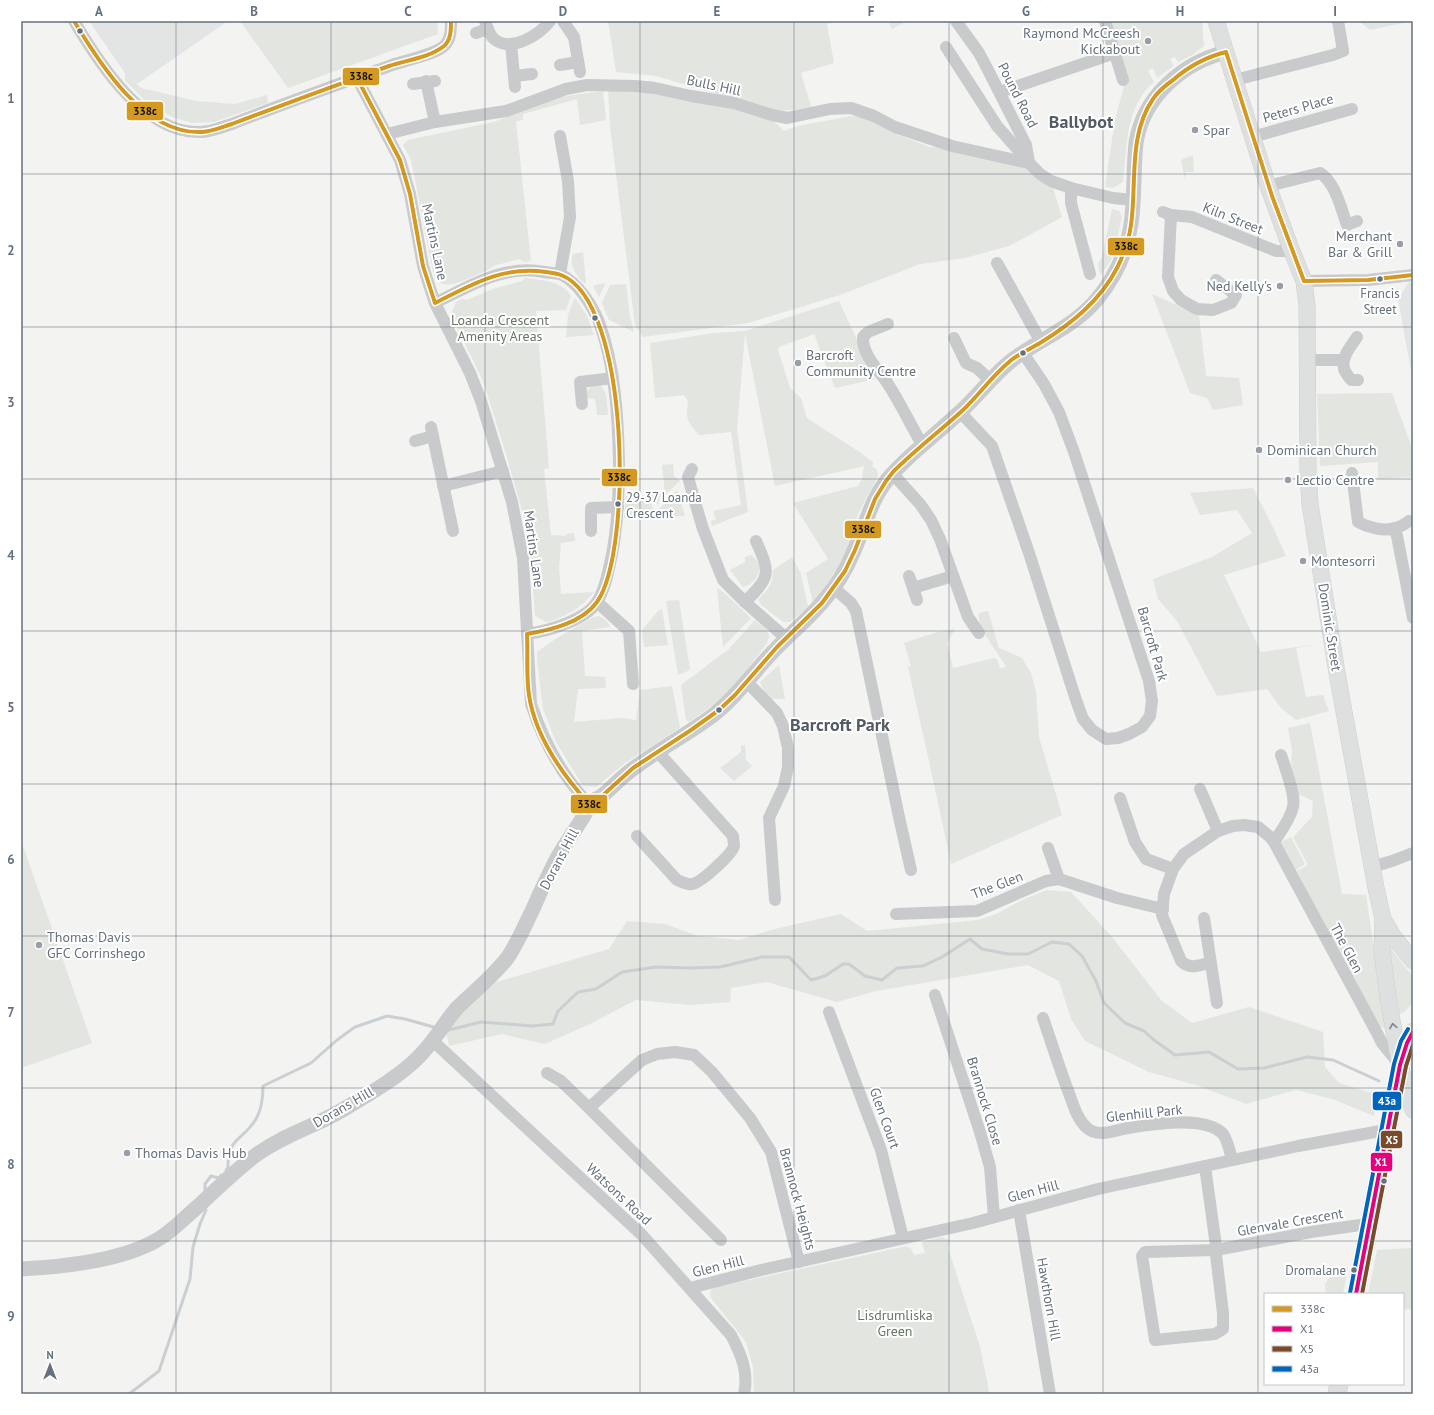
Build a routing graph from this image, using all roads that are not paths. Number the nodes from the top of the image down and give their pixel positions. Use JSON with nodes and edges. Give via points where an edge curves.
{"nodes":[{"id":1,"x":74,"y":21,"type":"edge"},
{"id":2,"x":450,"y":21,"type":"edge"},
{"id":3,"x":550,"y":21,"type":"edge"},
{"id":4,"x":563,"y":21,"type":"edge"},
{"id":5,"x":956,"y":21,"type":"edge"},
{"id":6,"x":1105,"y":21,"type":"edge"},
{"id":7,"x":1216,"y":21,"type":"edge"},
{"id":8,"x":1338,"y":21,"type":"edge"},
{"id":9,"x":487,"y":25,"type":"edge"},
{"id":10,"x":476,"y":33,"type":"dead end"},
{"id":11,"x":511,"y":44,"type":"junction"},
{"id":12,"x":946,"y":47,"type":"dead end"},
{"id":13,"x":1226,"y":52,"type":"junction"},
{"id":14,"x":1115,"y":53,"type":"junction"},
{"id":15,"x":560,"y":65,"type":"dead end"},
{"id":16,"x":532,"y":74,"type":"dead end"},
{"id":17,"x":357,"y":78,"type":"junction"},
{"id":18,"x":1123,"y":80,"type":"dead end"},
{"id":19,"x":1235,"y":80,"type":"junction"},
{"id":20,"x":413,"y":84,"type":"dead end"},
{"id":21,"x":1000,"y":92,"type":"junction"},
{"id":22,"x":1352,"y":108,"type":"dead end"},
{"id":23,"x":435,"y":122,"type":"junction"},
{"id":24,"x":388,"y":134,"type":"junction"},
{"id":25,"x":560,"y":136,"type":"dead end"},
{"id":26,"x":1252,"y":137,"type":"junction"},
{"id":27,"x":1029,"y":163,"type":"junction"},
{"id":28,"x":1268,"y":186,"type":"junction"},
{"id":29,"x":1071,"y":188,"type":"junction"},
{"id":30,"x":1133,"y":200,"type":"junction"},
{"id":31,"x":1357,"y":221,"type":"dead end"},
{"id":32,"x":1291,"y":249,"type":"junction"},
{"id":33,"x":997,"y":262,"type":"dead end"},
{"id":34,"x":560,"y":274,"type":"junction"},
{"id":35,"x":1090,"y":274,"type":"dead end"},
{"id":36,"x":1413,"y":275,"type":"edge"},
{"id":37,"x":1216,"y":280,"type":"dead end"},
{"id":38,"x":1304,"y":281,"type":"junction"},
{"id":39,"x":436,"y":302,"type":"junction"},
{"id":40,"x":888,"y":324,"type":"dead end"},
{"id":41,"x":1357,"y":337,"type":"dead end"},
{"id":42,"x":954,"y":338,"type":"dead end"},
{"id":43,"x":1041,"y":342,"type":"junction"},
{"id":44,"x":1024,"y":353,"type":"junction"},
{"id":45,"x":1308,"y":360,"type":"junction"},
{"id":46,"x":1343,"y":360,"type":"junction"},
{"id":47,"x":613,"y":378,"type":"junction"},
{"id":48,"x":990,"y":380,"type":"junction"},
{"id":49,"x":1358,"y":380,"type":"dead end"},
{"id":50,"x":582,"y":404,"type":"dead end"},
{"id":51,"x":960,"y":412,"type":"junction"},
{"id":52,"x":415,"y":441,"type":"dead end"},
{"id":53,"x":923,"y":446,"type":"junction"},
{"id":54,"x":692,"y":469,"type":"dead end"},
{"id":55,"x":503,"y":472,"type":"junction"},
{"id":56,"x":892,"y":473,"type":"junction"},
{"id":57,"x":1352,"y":474,"type":"dead end"},
{"id":58,"x":443,"y":486,"type":"junction"},
{"id":59,"x":618,"y":507,"type":"junction"},
{"id":60,"x":1410,"y":521,"type":"dead end"},
{"id":61,"x":1394,"y":529,"type":"junction"},
{"id":62,"x":453,"y":531,"type":"dead end"},
{"id":63,"x":591,"y":531,"type":"dead end"},
{"id":64,"x":756,"y":541,"type":"dead end"},
{"id":65,"x":909,"y":576,"type":"dead end"},
{"id":66,"x":954,"y":576,"type":"junction"},
{"id":67,"x":834,"y":588,"type":"junction"},
{"id":68,"x":913,"y":588,"type":"junction"},
{"id":69,"x":917,"y":600,"type":"dead end"},
{"id":70,"x":597,"y":602,"type":"junction"},
{"id":71,"x":745,"y":602,"type":"junction"},
{"id":72,"x":1413,"y":618,"type":"edge"},
{"id":73,"x":979,"y":633,"type":"dead end"},
{"id":74,"x":527,"y":634,"type":"junction"},
{"id":75,"x":786,"y":638,"type":"junction"},
{"id":76,"x":747,"y":682,"type":"junction"},
{"id":77,"x":633,"y":684,"type":"dead end"},
{"id":78,"x":657,"y":751,"type":"junction"},
{"id":79,"x":1281,"y":756,"type":"dead end"},
{"id":80,"x":1200,"y":789,"type":"dead end"},
{"id":81,"x":1120,"y":798,"type":"dead end"},
{"id":82,"x":589,"y":804,"type":"junction"},
{"id":83,"x":1218,"y":831,"type":"junction"},
{"id":84,"x":637,"y":836,"type":"dead end"},
{"id":85,"x":1274,"y":842,"type":"junction"},
{"id":86,"x":1048,"y":848,"type":"dead end"},
{"id":87,"x":1413,"y":853,"type":"edge"},
{"id":88,"x":1372,"y":867,"type":"junction"},
{"id":89,"x":1173,"y":868,"type":"junction"},
{"id":90,"x":911,"y":870,"type":"dead end"},
{"id":91,"x":1059,"y":879,"type":"junction"},
{"id":92,"x":775,"y":900,"type":"dead end"},
{"id":93,"x":1163,"y":909,"type":"junction"},
{"id":94,"x":896,"y":914,"type":"dead end"},
{"id":95,"x":1204,"y":918,"type":"dead end"},
{"id":96,"x":1383,"y":919,"type":"junction"},
{"id":97,"x":1413,"y":961,"type":"edge"},
{"id":98,"x":1210,"y":963,"type":"junction"},
{"id":99,"x":935,"y":996,"type":"dead end"},
{"id":100,"x":1217,"y":1003,"type":"dead end"},
{"id":101,"x":829,"y":1012,"type":"dead end"},
{"id":102,"x":1043,"y":1018,"type":"dead end"},
{"id":103,"x":1413,"y":1032,"type":"edge"},
{"id":104,"x":435,"y":1037,"type":"junction"},
{"id":105,"x":1400,"y":1065,"type":"junction"},
{"id":106,"x":547,"y":1073,"type":"dead end"},
{"id":107,"x":589,"y":1108,"type":"junction"},
{"id":108,"x":1413,"y":1110,"type":"edge"},
{"id":109,"x":1386,"y":1130,"type":"junction"},
{"id":110,"x":1232,"y":1160,"type":"junction"},
{"id":111,"x":1205,"y":1166,"type":"junction"},
{"id":112,"x":1019,"y":1210,"type":"junction"},
{"id":113,"x":994,"y":1217,"type":"junction"},
{"id":114,"x":1368,"y":1226,"type":"junction"},
{"id":115,"x":903,"y":1238,"type":"junction"},
{"id":116,"x":721,"y":1240,"type":"dead end"},
{"id":117,"x":1216,"y":1250,"type":"junction"},
{"id":118,"x":799,"y":1262,"type":"junction"},
{"id":119,"x":21,"y":1269,"type":"edge"},
{"id":120,"x":690,"y":1288,"type":"junction"},
{"id":121,"x":1356,"y":1293,"type":"edge"},
{"id":122,"x":744,"y":1394,"type":"edge"},
{"id":123,"x":1050,"y":1394,"type":"edge"}],
"edges":[{"from":1,"to":17,"type":"street","via":[[106,69],[135,104],[155,118],[184,130],[200,132],[216,129]]},
{"from":2,"to":17,"type":"street","via":[[449,38],[437,51]]},
{"from":3,"to":11,"type":"street","via":[[534,36]]},
{"from":4,"to":15,"type":"street","via":[[574,37],[579,67]]},
{"from":5,"to":21,"type":"street","name":"Pound Road","via":[[979,53]]},
{"from":6,"to":14,"type":"street"},
{"from":7,"to":13,"type":"main road","name":"Dominic Street"},
{"from":8,"to":19,"type":"street","via":[[1342,51],[1333,56]]},
{"from":9,"to":10,"type":"street"},
{"from":9,"to":11,"type":"street","via":[[493,38]]},
{"from":11,"to":16,"type":"street","via":[[515,81]]},
{"from":12,"to":27,"type":"street","via":[[997,126]]},
{"from":13,"to":19,"type":"main road","name":"Dominic Street"},
{"from":13,"to":30,"type":"street","name":"Dorans Hill","via":[[1208,57],[1180,73],[1152,100],[1136,141]]},
{"from":14,"to":18,"type":"street"},
{"from":14,"to":21,"type":"street"},
{"from":17,"to":24,"type":"street","name":"Martins Lane"},
{"from":19,"to":26,"type":"main road","name":"Dominic Street"},
{"from":20,"to":23,"type":"street","via":[[431,81]]},
{"from":21,"to":27,"type":"street","name":"Pound Road","via":[[1026,145]]},
{"from":22,"to":26,"type":"street","name":"Peters Place"},
{"from":23,"to":24,"type":"street","name":"Bulls Hill"},
{"from":23,"to":27,"type":"street","name":"Bulls Hill","via":[[506,111],[566,89],[587,85],[655,88],[734,103],[787,118],[830,109],[851,108],[895,127],[952,146]]},
{"from":24,"to":39,"type":"street","name":"Martins Lane","via":[[400,160],[410,194],[423,266]]},
{"from":25,"to":34,"type":"street","via":[[568,181],[570,217]]},
{"from":26,"to":28,"type":"main road","name":"Dominic Street"},
{"from":27,"to":29,"type":"street","via":[[1051,181]]},
{"from":28,"to":31,"type":"street","via":[[1320,172],[1327,177],[1332,186],[1347,225]]},
{"from":28,"to":32,"type":"main road","name":"Dominic Street"},
{"from":29,"to":30,"type":"street"},
{"from":29,"to":35,"type":"street","via":[[1071,203],[1091,255]]},
{"from":30,"to":43,"type":"street","name":"Dorans Hill","via":[[1128,241],[1121,261],[1108,284],[1085,312]]},
{"from":32,"to":37,"type":"street","name":"Kiln Street","via":[[1276,251],[1192,217],[1167,213],[1168,277],[1173,291],[1181,300],[1197,309],[1213,310],[1231,303],[1236,295]]},
{"from":32,"to":38,"type":"main road","name":"Dominic Street"},
{"from":33,"to":43,"type":"street"},
{"from":34,"to":39,"type":"street","via":[[513,270]]},
{"from":34,"to":47,"type":"street","via":[[582,293],[598,321]]},
{"from":36,"to":38,"type":"street","via":[[1368,280]]},
{"from":38,"to":45,"type":"main road","name":"Dominic Street"},
{"from":39,"to":55,"type":"street","name":"Martins Lane","via":[[470,373]]},
{"from":40,"to":53,"type":"street","via":[[868,332],[862,343]]},
{"from":41,"to":46,"type":"street"},
{"from":42,"to":48,"type":"street","via":[[966,363],[977,368]]},
{"from":43,"to":44,"type":"street","name":"Dorans Hill"},
{"from":44,"to":48,"type":"street","name":"Dorans Hill"},
{"from":44,"to":51,"type":"street","name":"Barcroft Park","via":[[1059,412],[1149,681],[1152,701],[1150,716],[1142,727],[1118,738],[1106,739],[1092,730],[1084,719],[992,446]]},
{"from":45,"to":46,"type":"street"},
{"from":45,"to":88,"type":"main road","name":"Dominic Street","via":[[1310,504]]},
{"from":46,"to":49,"type":"street","via":[[1344,369],[1350,380]]},
{"from":47,"to":50,"type":"street","via":[[580,382]]},
{"from":47,"to":59,"type":"street","via":[[618,431]]},
{"from":48,"to":51,"type":"street","name":"Dorans Hill"},
{"from":51,"to":53,"type":"street","name":"Dorans Hill"},
{"from":52,"to":58,"type":"street","via":[[432,432]]},
{"from":53,"to":56,"type":"street","name":"Dorans Hill"},
{"from":54,"to":71,"type":"street","via":[[688,477],[716,564],[723,580]]},
{"from":55,"to":58,"type":"street"},
{"from":55,"to":74,"type":"street","name":"Martins Lane","via":[[514,508],[523,558]]},
{"from":56,"to":66,"type":"street","via":[[931,520]]},
{"from":56,"to":67,"type":"street","name":"Dorans Hill","via":[[876,496],[854,551]]},
{"from":57,"to":61,"type":"street","via":[[1358,522],[1376,529]]},
{"from":58,"to":62,"type":"street"},
{"from":59,"to":63,"type":"street","via":[[591,508]]},
{"from":59,"to":70,"type":"street","via":[[607,578]]},
{"from":60,"to":61,"type":"street"},
{"from":61,"to":72,"type":"street"},
{"from":64,"to":71,"type":"street","via":[[767,573],[761,586]]},
{"from":65,"to":68,"type":"street"},
{"from":66,"to":68,"type":"street"},
{"from":66,"to":73,"type":"street","via":[[968,617]]},
{"from":67,"to":75,"type":"street","name":"Dorans Hill"},
{"from":67,"to":90,"type":"street","via":[[856,611]]},
{"from":68,"to":69,"type":"street"},
{"from":70,"to":74,"type":"street","via":[[580,617],[556,628]]},
{"from":70,"to":77,"type":"street","via":[[629,631]]},
{"from":71,"to":75,"type":"street"},
{"from":74,"to":82,"type":"street","name":"Martins Lane","via":[[530,698],[537,722],[571,783]]},
{"from":75,"to":76,"type":"street","name":"Dorans Hill"},
{"from":76,"to":78,"type":"street","name":"Dorans Hill","via":[[708,719]]},
{"from":76,"to":92,"type":"street","via":[[777,713],[788,748],[784,786],[769,818]]},
{"from":78,"to":82,"type":"street","name":"Dorans Hill"},
{"from":78,"to":84,"type":"street","via":[[733,836],[734,845],[730,853],[699,881],[692,884],[677,880]]},
{"from":79,"to":85,"type":"street","via":[[1294,805]]},
{"from":80,"to":83,"type":"street"},
{"from":81,"to":89,"type":"street","via":[[1135,842],[1146,859]]},
{"from":82,"to":104,"type":"street","name":"Dorans Hill","via":[[554,865],[508,956],[457,1008]]},
{"from":83,"to":85,"type":"street","name":"The Glen","via":[[1244,825],[1258,827]]},
{"from":83,"to":89,"type":"street","name":"The Glen","via":[[1184,854]]},
{"from":85,"to":105,"type":"street","name":"The Glen","via":[[1376,1033]]},
{"from":86,"to":91,"type":"street"},
{"from":87,"to":88,"type":"street"},
{"from":88,"to":96,"type":"main road","name":"Dominic Street"},
{"from":89,"to":93,"type":"street","name":"The Glen","via":[[1164,894]]},
{"from":91,"to":93,"type":"street","via":[[1117,898]]},
{"from":91,"to":94,"type":"street","name":"The Glen","via":[[1046,881],[977,911]]},
{"from":93,"to":98,"type":"street","name":"The Glen","via":[[1162,915],[1181,961],[1190,967]]},
{"from":95,"to":98,"type":"street"},
{"from":96,"to":97,"type":"main road","name":"Dominic Street"},
{"from":105,"to":96,"type":"main road","one_way":true,"via":[[1382,952]]},
{"from":98,"to":100,"type":"street"},
{"from":99,"to":113,"type":"street","name":"Brannock Close","via":[[990,1167]]},
{"from":101,"to":115,"type":"street","name":"Glen Court","via":[[881,1150]]},
{"from":102,"to":110,"type":"street","name":"Glenhill Park","via":[[1078,1116],[1087,1129],[1099,1133],[1175,1122],[1206,1125],[1222,1134]]},
{"from":103,"to":105,"type":"main road"},
{"from":104,"to":119,"type":"street","name":"Dorans Hill","via":[[422,1055],[404,1070],[341,1112],[277,1141],[259,1153],[166,1235],[143,1247],[113,1256],[52,1267]]},
{"from":104,"to":120,"type":"street","name":"Watsons Road","via":[[642,1235]]},
{"from":105,"to":108,"type":"main road"},
{"from":105,"to":109,"type":"main road"},
{"from":106,"to":107,"type":"street","via":[[561,1082]]},
{"from":107,"to":116,"type":"street"},
{"from":107,"to":118,"type":"street","name":"Brannock Heights","via":[[642,1060],[657,1054],[675,1052],[694,1055],[712,1072],[755,1124],[771,1152]]},
{"from":109,"to":110,"type":"street","name":"Glen Hill"},
{"from":109,"to":114,"type":"main road"},
{"from":110,"to":111,"type":"street","name":"Glen Hill"},
{"from":111,"to":112,"type":"street","name":"Glen Hill","via":[[1098,1189]]},
{"from":111,"to":117,"type":"street","name":"Glenvale Crescent"},
{"from":112,"to":113,"type":"street","name":"Glen Hill"},
{"from":112,"to":123,"type":"street","name":"Hawthorn Hill"},
{"from":113,"to":115,"type":"street","name":"Glen Hill"},
{"from":114,"to":117,"type":"street","name":"Glenvale Crescent","via":[[1311,1232]]},
{"from":114,"to":121,"type":"main road"},
{"from":115,"to":118,"type":"street","name":"Glen Hill"},
{"from":117,"to":117,"type":"street","name":"Glenvale Crescent","via":[[1145,1252],[1142,1256],[1155,1340],[1214,1334],[1223,1329]]},
{"from":118,"to":120,"type":"street","name":"Glen Hill"},
{"from":120,"to":122,"type":"street","name":"Watsons Road","via":[[731,1335],[738,1348],[746,1375]]}]}
